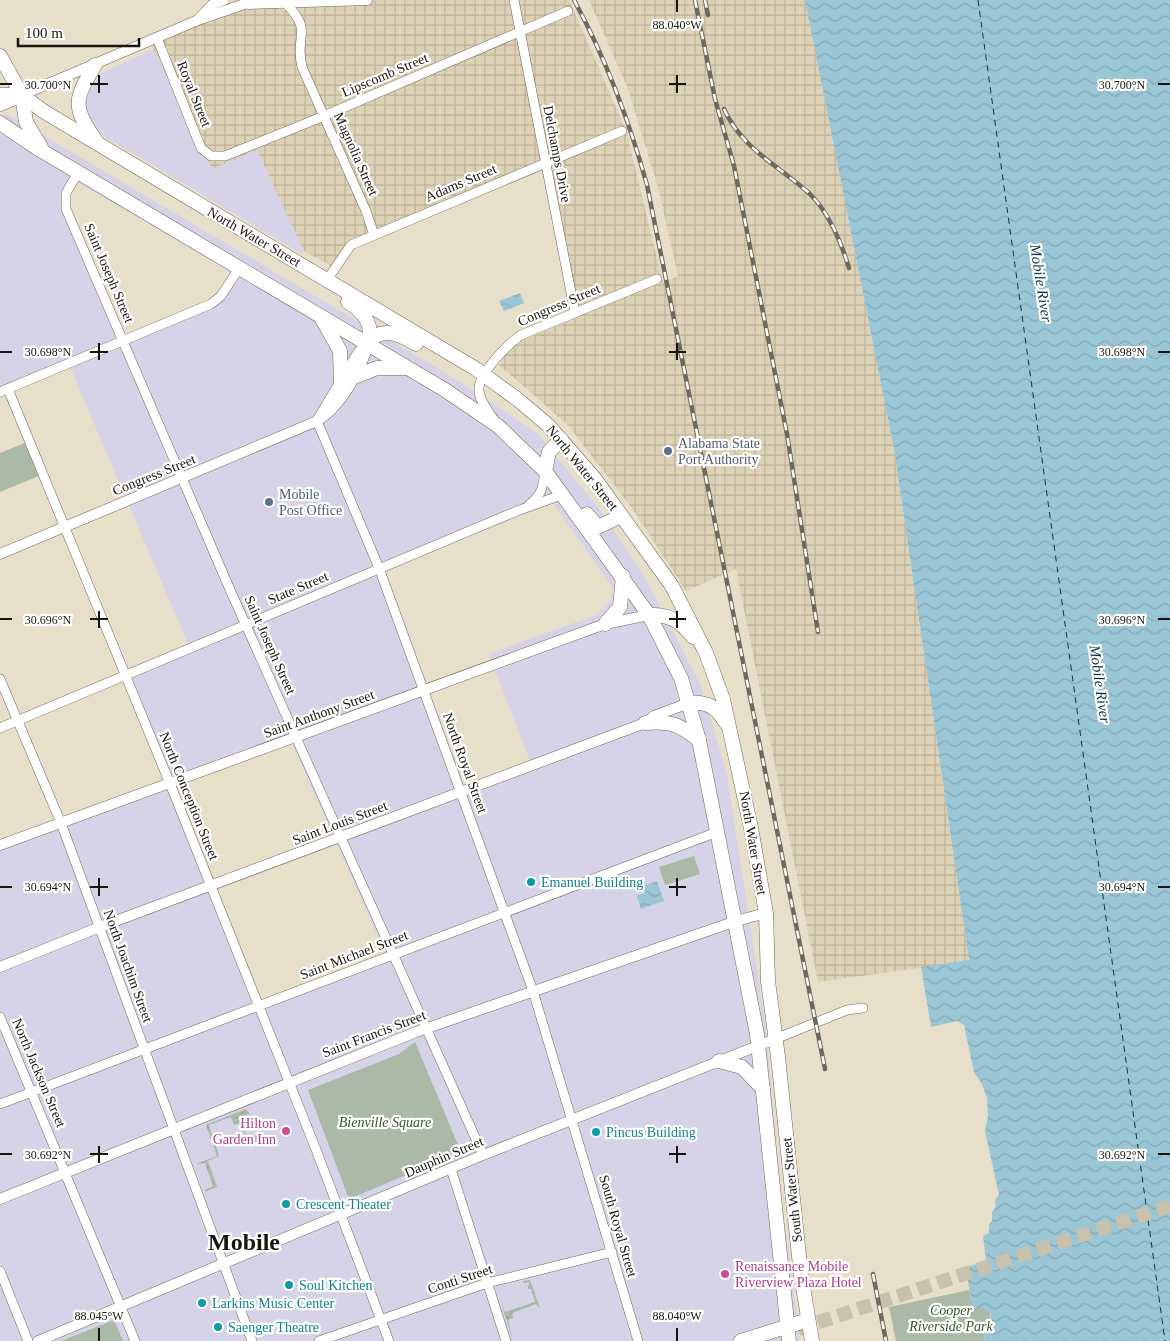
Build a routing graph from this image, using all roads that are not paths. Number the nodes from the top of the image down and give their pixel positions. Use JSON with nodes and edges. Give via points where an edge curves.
{"nodes":[{"id":1,"x":224,"y":0,"type":"edge"},
{"id":2,"x":256,"y":0,"type":"edge"},
{"id":3,"x":367,"y":0,"type":"edge"},
{"id":4,"x":514,"y":0,"type":"edge"},
{"id":5,"x":286,"y":4,"type":"junction"},
{"id":6,"x":238,"y":5,"type":"junction"},
{"id":7,"x":568,"y":11,"type":"dead end"},
{"id":8,"x":198,"y":20,"type":"junction"},
{"id":9,"x":519,"y":32,"type":"junction"},
{"id":10,"x":157,"y":38,"type":"junction"},
{"id":11,"x":0,"y":56,"type":"edge"},
{"id":12,"x":95,"y":65,"type":"junction"},
{"id":13,"x":0,"y":95,"type":"edge"},
{"id":14,"x":22,"y":95,"type":"junction"},
{"id":15,"x":0,"y":104,"type":"edge"},
{"id":16,"x":324,"y":116,"type":"junction"},
{"id":17,"x":0,"y":123,"type":"edge"},
{"id":18,"x":622,"y":131,"type":"dead end"},
{"id":19,"x":0,"y":132,"type":"edge"},
{"id":20,"x":26,"y":141,"type":"junction"},
{"id":21,"x":98,"y":144,"type":"junction"},
{"id":22,"x":44,"y":150,"type":"junction"},
{"id":23,"x":212,"y":156,"type":"joint"},
{"id":24,"x":545,"y":163,"type":"junction"},
{"id":25,"x":79,"y":171,"type":"junction"},
{"id":26,"x":374,"y":235,"type":"junction"},
{"id":27,"x":268,"y":244,"type":"junction"},
{"id":28,"x":240,"y":267,"type":"junction"},
{"id":29,"x":657,"y":279,"type":"dead end"},
{"id":30,"x":328,"y":280,"type":"junction"},
{"id":31,"x":319,"y":314,"type":"junction"},
{"id":32,"x":575,"y":314,"type":"junction"},
{"id":33,"x":123,"y":340,"type":"junction"},
{"id":34,"x":368,"y":344,"type":"junction"},
{"id":35,"x":471,"y":366,"type":"junction"},
{"id":36,"x":409,"y":369,"type":"junction"},
{"id":37,"x":485,"y":375,"type":"junction"},
{"id":38,"x":354,"y":377,"type":"junction"},
{"id":39,"x":341,"y":383,"type":"junction"},
{"id":40,"x":4,"y":390,"type":"edge"},
{"id":41,"x":317,"y":421,"type":"junction"},
{"id":42,"x":498,"y":426,"type":"junction"},
{"id":43,"x":561,"y":439,"type":"junction"},
{"id":44,"x":545,"y":471,"type":"junction"},
{"id":45,"x":182,"y":478,"type":"junction"},
{"id":46,"x":564,"y":494,"type":"junction"},
{"id":47,"x":525,"y":508,"type":"junction"},
{"id":48,"x":621,"y":516,"type":"junction"},
{"id":49,"x":64,"y":527,"type":"junction"},
{"id":50,"x":0,"y":554,"type":"edge"},
{"id":51,"x":379,"y":568,"type":"junction"},
{"id":52,"x":623,"y":576,"type":"junction"},
{"id":53,"x":649,"y":615,"type":"junction"},
{"id":54,"x":246,"y":624,"type":"junction"},
{"id":55,"x":605,"y":624,"type":"junction"},
{"id":56,"x":706,"y":653,"type":"junction"},
{"id":57,"x":712,"y":667,"type":"junction"},
{"id":58,"x":125,"y":676,"type":"junction"},
{"id":59,"x":0,"y":679,"type":"edge"},
{"id":60,"x":424,"y":690,"type":"junction"},
{"id":61,"x":689,"y":703,"type":"junction"},
{"id":62,"x":18,"y":720,"type":"junction"},
{"id":63,"x":645,"y":723,"type":"junction"},
{"id":64,"x":0,"y":728,"type":"edge"},
{"id":65,"x":731,"y":729,"type":"junction"},
{"id":66,"x":296,"y":737,"type":"junction"},
{"id":67,"x":700,"y":740,"type":"junction"},
{"id":68,"x":170,"y":784,"type":"junction"},
{"id":69,"x":460,"y":792,"type":"junction"},
{"id":70,"x":61,"y":823,"type":"junction"},
{"id":71,"x":717,"y":832,"type":"junction"},
{"id":72,"x":340,"y":837,"type":"junction"},
{"id":73,"x":0,"y":845,"type":"edge"},
{"id":74,"x":211,"y":886,"type":"junction"},
{"id":75,"x":505,"y":913,"type":"junction"},
{"id":76,"x":766,"y":913,"type":"junction"},
{"id":77,"x":736,"y":921,"type":"junction"},
{"id":78,"x":99,"y":927,"type":"junction"},
{"id":79,"x":393,"y":955,"type":"junction"},
{"id":80,"x":0,"y":967,"type":"edge"},
{"id":81,"x":533,"y":991,"type":"junction"},
{"id":82,"x":258,"y":1006,"type":"junction"},
{"id":83,"x":864,"y":1008,"type":"dead end"},
{"id":84,"x":0,"y":1016,"type":"edge"},
{"id":85,"x":427,"y":1028,"type":"junction"},
{"id":86,"x":775,"y":1039,"type":"junction"},
{"id":87,"x":758,"y":1045,"type":"junction"},
{"id":88,"x":145,"y":1049,"type":"junction"},
{"id":89,"x":719,"y":1062,"type":"junction"},
{"id":90,"x":289,"y":1082,"type":"junction"},
{"id":91,"x":763,"y":1090,"type":"junction"},
{"id":92,"x":32,"y":1092,"type":"junction"},
{"id":93,"x":0,"y":1104,"type":"edge"},
{"id":94,"x":572,"y":1119,"type":"junction"},
{"id":95,"x":174,"y":1129,"type":"junction"},
{"id":96,"x":483,"y":1155,"type":"junction"},
{"id":97,"x":451,"y":1168,"type":"junction"},
{"id":98,"x":65,"y":1172,"type":"junction"},
{"id":99,"x":0,"y":1200,"type":"edge"},
{"id":100,"x":341,"y":1215,"type":"junction"},
{"id":101,"x":612,"y":1252,"type":"junction"},
{"id":102,"x":224,"y":1265,"type":"junction"},
{"id":103,"x":0,"y":1271,"type":"edge"},
{"id":104,"x":488,"y":1283,"type":"junction"},
{"id":105,"x":121,"y":1307,"type":"junction"},
{"id":106,"x":380,"y":1320,"type":"junction"},
{"id":107,"x":808,"y":1320,"type":"junction"},
{"id":108,"x":787,"y":1326,"type":"junction"},
{"id":109,"x":28,"y":1341,"type":"edge"},
{"id":110,"x":38,"y":1341,"type":"edge"},
{"id":111,"x":135,"y":1341,"type":"edge"},
{"id":112,"x":252,"y":1341,"type":"edge"},
{"id":113,"x":319,"y":1341,"type":"edge"},
{"id":114,"x":388,"y":1341,"type":"edge"},
{"id":115,"x":506,"y":1341,"type":"edge"},
{"id":116,"x":638,"y":1341,"type":"edge"},
{"id":117,"x":741,"y":1341,"type":"edge"},
{"id":118,"x":789,"y":1341,"type":"edge"},
{"id":119,"x":812,"y":1341,"type":"edge"}],
"edges":[{"from":1,"to":8,"type":"street","via":[[212,5]]},
{"from":2,"to":6,"type":"street"},
{"from":3,"to":5,"type":"street"},
{"from":4,"to":9,"type":"street","name":"Delchamps Drive"},
{"from":5,"to":6,"type":"street"},
{"from":5,"to":16,"type":"street","name":"Magnolia Street","via":[[300,20],[301,63]]},
{"from":6,"to":8,"type":"street"},
{"from":7,"to":9,"type":"street","name":"Lipscomb Street"},
{"from":8,"to":10,"type":"street"},
{"from":9,"to":16,"type":"street","name":"Lipscomb Street"},
{"from":9,"to":24,"type":"street","name":"Delchamps Drive"},
{"from":10,"to":12,"type":"street"},
{"from":10,"to":23,"type":"street","name":"Royal Street","via":[[201,148]]},
{"from":11,"to":14,"type":"main road"},
{"from":12,"to":14,"type":"street"},
{"from":12,"to":21,"type":"main road","via":[[79,96],[78,109]]},
{"from":13,"to":14,"type":"main road"},
{"from":14,"to":15,"type":"main road"},
{"from":14,"to":21,"type":"main road","name":"North Water Street"},
{"from":14,"to":22,"type":"main road","via":[[26,122]]},
{"from":16,"to":23,"type":"street","name":"Lipscomb Street","via":[[225,156]]},
{"from":16,"to":26,"type":"street","name":"Magnolia Street"},
{"from":17,"to":20,"type":"main road"},
{"from":18,"to":24,"type":"street","name":"Adams Street"},
{"from":19,"to":20,"type":"main road"},
{"from":20,"to":22,"type":"main road"},
{"from":21,"to":27,"type":"main road","name":"North Water Street"},
{"from":22,"to":25,"type":"main road"},
{"from":24,"to":26,"type":"street","name":"Adams Street"},
{"from":24,"to":32,"type":"street","name":"Delchamps Drive"},
{"from":25,"to":28,"type":"main road"},
{"from":25,"to":33,"type":"street","name":"Saint Joseph Street","via":[[66,193],[66,209]]},
{"from":26,"to":30,"type":"street","name":"Adams Street","via":[[351,245]]},
{"from":27,"to":30,"type":"main road","name":"North Water Street"},
{"from":27,"to":34,"type":"main road","via":[[291,268],[361,311],[371,328]]},
{"from":28,"to":31,"type":"main road"},
{"from":28,"to":33,"type":"street","via":[[221,296],[211,304]]},
{"from":29,"to":32,"type":"street","name":"Congress Street"},
{"from":30,"to":35,"type":"main road","name":"North Water Street"},
{"from":31,"to":34,"type":"main road"},
{"from":31,"to":39,"type":"main road","via":[[340,351]]},
{"from":32,"to":37,"type":"street","name":"Congress Street","via":[[521,335],[501,351]]},
{"from":33,"to":40,"type":"street"},
{"from":33,"to":45,"type":"street","name":"Saint Joseph Street"},
{"from":34,"to":35,"type":"main road","via":[[378,335],[397,334],[439,357]]},
{"from":34,"to":36,"type":"main road"},
{"from":34,"to":38,"type":"street","name":"Congress Street"},
{"from":34,"to":39,"type":"street","via":[[358,353]]},
{"from":35,"to":37,"type":"main road","name":"North Water Street"},
{"from":36,"to":38,"type":"main road","via":[[377,368]]},
{"from":36,"to":42,"type":"main road"},
{"from":37,"to":42,"type":"street","via":[[480,383],[480,396]]},
{"from":37,"to":43,"type":"main road","name":"North Water Street"},
{"from":38,"to":41,"type":"street","name":"Congress Street","via":[[330,414]]},
{"from":39,"to":41,"type":"street"},
{"from":40,"to":49,"type":"street","name":"North Conception Street"},
{"from":41,"to":45,"type":"street","name":"Congress Street"},
{"from":41,"to":51,"type":"street","name":"North Royal Street"},
{"from":42,"to":44,"type":"main road"},
{"from":43,"to":44,"type":"main road","via":[[549,452]]},
{"from":43,"to":48,"type":"main road","name":"North Water Street"},
{"from":44,"to":46,"type":"main road"},
{"from":44,"to":47,"type":"street","name":"State Street","via":[[540,496]]},
{"from":45,"to":49,"type":"street","name":"Congress Street"},
{"from":45,"to":54,"type":"street","name":"Saint Joseph Street"},
{"from":46,"to":47,"type":"street","name":"State Street"},
{"from":46,"to":48,"type":"main road","via":[[578,503],[597,527]]},
{"from":46,"to":52,"type":"main road"},
{"from":47,"to":51,"type":"street","name":"State Street"},
{"from":48,"to":56,"type":"main road","name":"North Water Street","via":[[672,586]]},
{"from":49,"to":50,"type":"street","name":"Congress Street"},
{"from":49,"to":58,"type":"street","name":"North Conception Street"},
{"from":51,"to":54,"type":"street","name":"State Street"},
{"from":51,"to":60,"type":"street","name":"North Royal Street"},
{"from":52,"to":53,"type":"main road"},
{"from":52,"to":55,"type":"main road","via":[[620,607]]},
{"from":53,"to":55,"type":"street","name":"Saint Anthony Street"},
{"from":53,"to":56,"type":"main road","via":[[666,615],[674,619],[686,628]]},
{"from":53,"to":61,"type":"main road","via":[[666,646]]},
{"from":54,"to":58,"type":"street","name":"State Street"},
{"from":54,"to":66,"type":"street","name":"Saint Joseph Street"},
{"from":55,"to":60,"type":"street","name":"Saint Anthony Street"},
{"from":56,"to":57,"type":"main road","name":"North Water Street"},
{"from":57,"to":61,"type":"main road","via":[[709,690]]},
{"from":57,"to":65,"type":"main road","name":"North Water Street"},
{"from":58,"to":62,"type":"street","name":"State Street"},
{"from":58,"to":68,"type":"street","name":"North Conception Street"},
{"from":59,"to":62,"type":"street","name":"North Joachim Street"},
{"from":60,"to":66,"type":"street","name":"Saint Anthony Street"},
{"from":60,"to":69,"type":"street","name":"North Royal Street"},
{"from":61,"to":63,"type":"street","name":"Saint Louis Street","via":[[654,716]]},
{"from":61,"to":65,"type":"main road","via":[[707,703],[715,707]]},
{"from":61,"to":67,"type":"main road"},
{"from":62,"to":64,"type":"street","name":"State Street"},
{"from":62,"to":70,"type":"street","name":"North Joachim Street"},
{"from":63,"to":67,"type":"main road","via":[[673,723]]},
{"from":63,"to":69,"type":"street","name":"Saint Louis Street"},
{"from":65,"to":76,"type":"main road","name":"North Water Street"},
{"from":66,"to":68,"type":"street","name":"Saint Anthony Street"},
{"from":66,"to":72,"type":"street","name":"Saint Joseph Street"},
{"from":67,"to":71,"type":"main road"},
{"from":68,"to":70,"type":"street","name":"Saint Anthony Street"},
{"from":68,"to":74,"type":"street","name":"North Conception Street"},
{"from":69,"to":72,"type":"street","name":"Saint Louis Street"},
{"from":69,"to":75,"type":"street","name":"North Royal Street"},
{"from":70,"to":73,"type":"street","name":"Saint Anthony Street"},
{"from":70,"to":78,"type":"street","name":"North Joachim Street"},
{"from":71,"to":75,"type":"street","name":"Saint Michael Street"},
{"from":71,"to":77,"type":"main road"},
{"from":72,"to":74,"type":"street","name":"Saint Louis Street"},
{"from":72,"to":79,"type":"street","name":"Saint Joseph Street"},
{"from":74,"to":78,"type":"street","name":"Saint Louis Street"},
{"from":74,"to":82,"type":"street","name":"North Conception Street"},
{"from":75,"to":79,"type":"street","name":"Saint Michael Street"},
{"from":75,"to":81,"type":"street","name":"North Royal Street"},
{"from":76,"to":77,"type":"street","name":"Saint Francis Street"},
{"from":76,"to":86,"type":"main road","name":"North Water Street","via":[[768,981]]},
{"from":77,"to":81,"type":"street","name":"Saint Francis Street"},
{"from":77,"to":87,"type":"main road"},
{"from":78,"to":80,"type":"street","name":"Saint Louis Street"},
{"from":78,"to":88,"type":"street","name":"North Joachim Street"},
{"from":79,"to":82,"type":"street","name":"Saint Michael Street"},
{"from":79,"to":85,"type":"street","name":"Saint Joseph Street"},
{"from":81,"to":85,"type":"street","name":"Saint Francis Street"},
{"from":81,"to":94,"type":"street","name":"North Royal Street"},
{"from":82,"to":88,"type":"street","name":"Saint Michael Street"},
{"from":82,"to":90,"type":"street","name":"North Conception Street"},
{"from":83,"to":86,"type":"street","name":"Dauphin Street","via":[[847,1010]]},
{"from":84,"to":92,"type":"street","name":"North Jackson Street"},
{"from":85,"to":90,"type":"street","name":"Saint Francis Street"},
{"from":85,"to":96,"type":"street","name":"Saint Joseph Street"},
{"from":86,"to":87,"type":"street","name":"Dauphin Street"},
{"from":86,"to":107,"type":"main road","name":"South Water Street"},
{"from":87,"to":89,"type":"street","name":"Dauphin Street"},
{"from":87,"to":91,"type":"main road","name":"South Water Street"},
{"from":88,"to":92,"type":"street","name":"Saint Michael Street"},
{"from":88,"to":95,"type":"street","name":"North Joachim Street"},
{"from":89,"to":91,"type":"main road","via":[[742,1067]]},
{"from":89,"to":94,"type":"street","name":"Dauphin Street"},
{"from":90,"to":95,"type":"street","name":"Saint Francis Street"},
{"from":90,"to":100,"type":"street","name":"North Conception Street"},
{"from":91,"to":108,"type":"main road","name":"South Water Street"},
{"from":92,"to":93,"type":"street","name":"Saint Michael Street"},
{"from":92,"to":98,"type":"street","name":"North Jackson Street"},
{"from":94,"to":96,"type":"street","name":"Dauphin Street"},
{"from":94,"to":101,"type":"street","name":"South Royal Street"},
{"from":95,"to":98,"type":"street","name":"Saint Francis Street"},
{"from":95,"to":102,"type":"street","name":"North Joachim Street"},
{"from":96,"to":97,"type":"street","name":"Dauphin Street"},
{"from":97,"to":100,"type":"street","name":"Dauphin Street"},
{"from":97,"to":104,"type":"street"},
{"from":98,"to":99,"type":"street","name":"Saint Francis Street"},
{"from":98,"to":105,"type":"street","name":"North Jackson Street"},
{"from":100,"to":102,"type":"street","name":"Dauphin Street"},
{"from":100,"to":106,"type":"street","name":"North Conception Street"},
{"from":101,"to":104,"type":"street","name":"Conti Street"},
{"from":101,"to":116,"type":"street","name":"South Royal Street"},
{"from":102,"to":105,"type":"street","name":"Dauphin Street"},
{"from":102,"to":112,"type":"street","name":"North Joachim Street"},
{"from":103,"to":109,"type":"street"},
{"from":104,"to":106,"type":"street","name":"Conti Street"},
{"from":104,"to":115,"type":"street"},
{"from":105,"to":110,"type":"street","name":"Dauphin Street"},
{"from":105,"to":111,"type":"street","name":"North Jackson Street"},
{"from":106,"to":113,"type":"street","name":"Conti Street"},
{"from":106,"to":114,"type":"street","name":"North Conception Street"},
{"from":107,"to":108,"type":"main road"},
{"from":107,"to":119,"type":"main road","name":"South Water Street"},
{"from":108,"to":117,"type":"main road"},
{"from":108,"to":118,"type":"main road","name":"South Water Street"}]}
